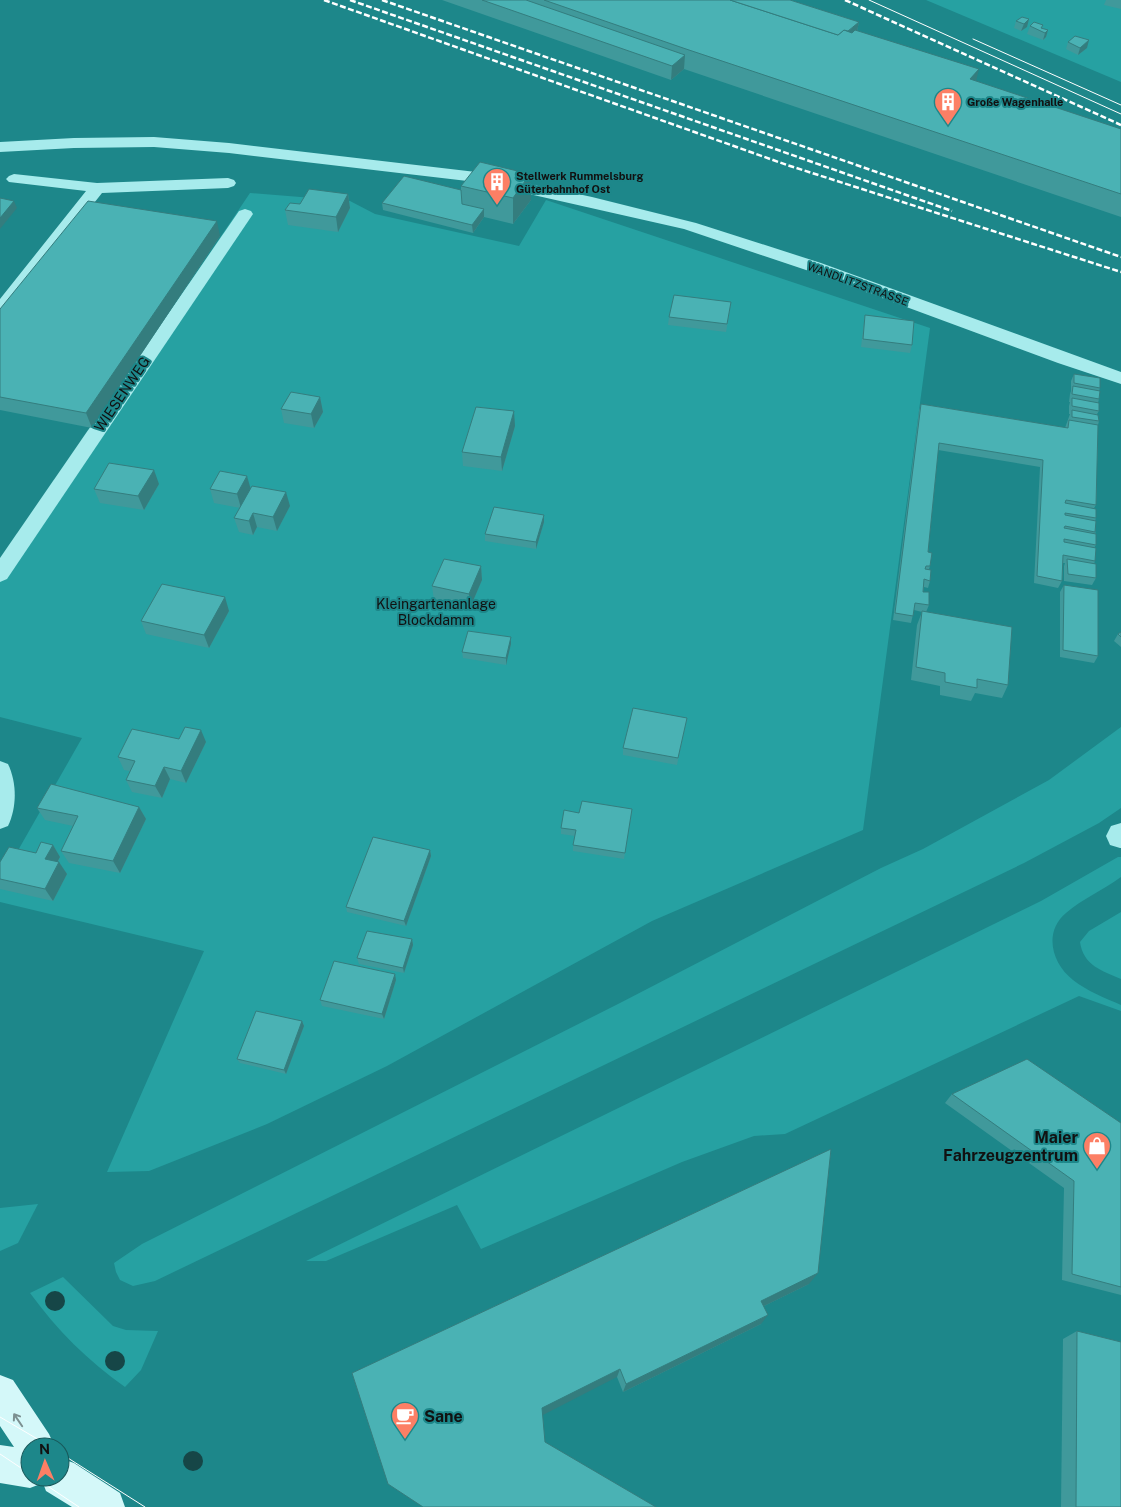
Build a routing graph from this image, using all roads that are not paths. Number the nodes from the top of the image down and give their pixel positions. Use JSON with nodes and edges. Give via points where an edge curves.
{"nodes":[{"id":1,"x":0,"y":147,"type":"edge"},
{"id":2,"x":14,"y":178,"type":"dead end"},
{"id":3,"x":228,"y":183,"type":"dead end"},
{"id":4,"x":97,"y":188,"type":"junction"},
{"id":5,"x":245,"y":214,"type":"dead end"},
{"id":6,"x":0,"y":310,"type":"edge"},
{"id":7,"x":1121,"y":378,"type":"edge"},
{"id":8,"x":0,"y":574,"type":"edge"},
{"id":9,"x":0,"y":771,"type":"edge"},
{"id":10,"x":0,"y":819,"type":"edge"},
{"id":11,"x":0,"y":1393,"type":"edge"},
{"id":12,"x":29,"y":1437,"type":"edge"},
{"id":13,"x":0,"y":1464,"type":"edge"},
{"id":14,"x":20,"y":1467,"type":"edge"},
{"id":15,"x":70,"y":1484,"type":"edge"},
{"id":16,"x":106,"y":1507,"type":"edge"}],
"edges":[{"from":1,"to":7,"type":"lane","name":"WANDLITZSTRASSE","via":[[154,142],[476,177],[690,226],[806,264]]},
{"from":2,"to":4,"type":"lane"},
{"from":3,"to":4,"type":"lane"},
{"from":4,"to":6,"type":"lane"},
{"from":5,"to":8,"type":"lane","name":"WIESENWEG"},
{"from":9,"to":10,"type":"lane","via":[[4,794]]},
{"from":12,"to":11,"type":"street","one_way":true},
{"from":13,"to":14,"type":"street"},
{"from":15,"to":16,"type":"street"}]}
